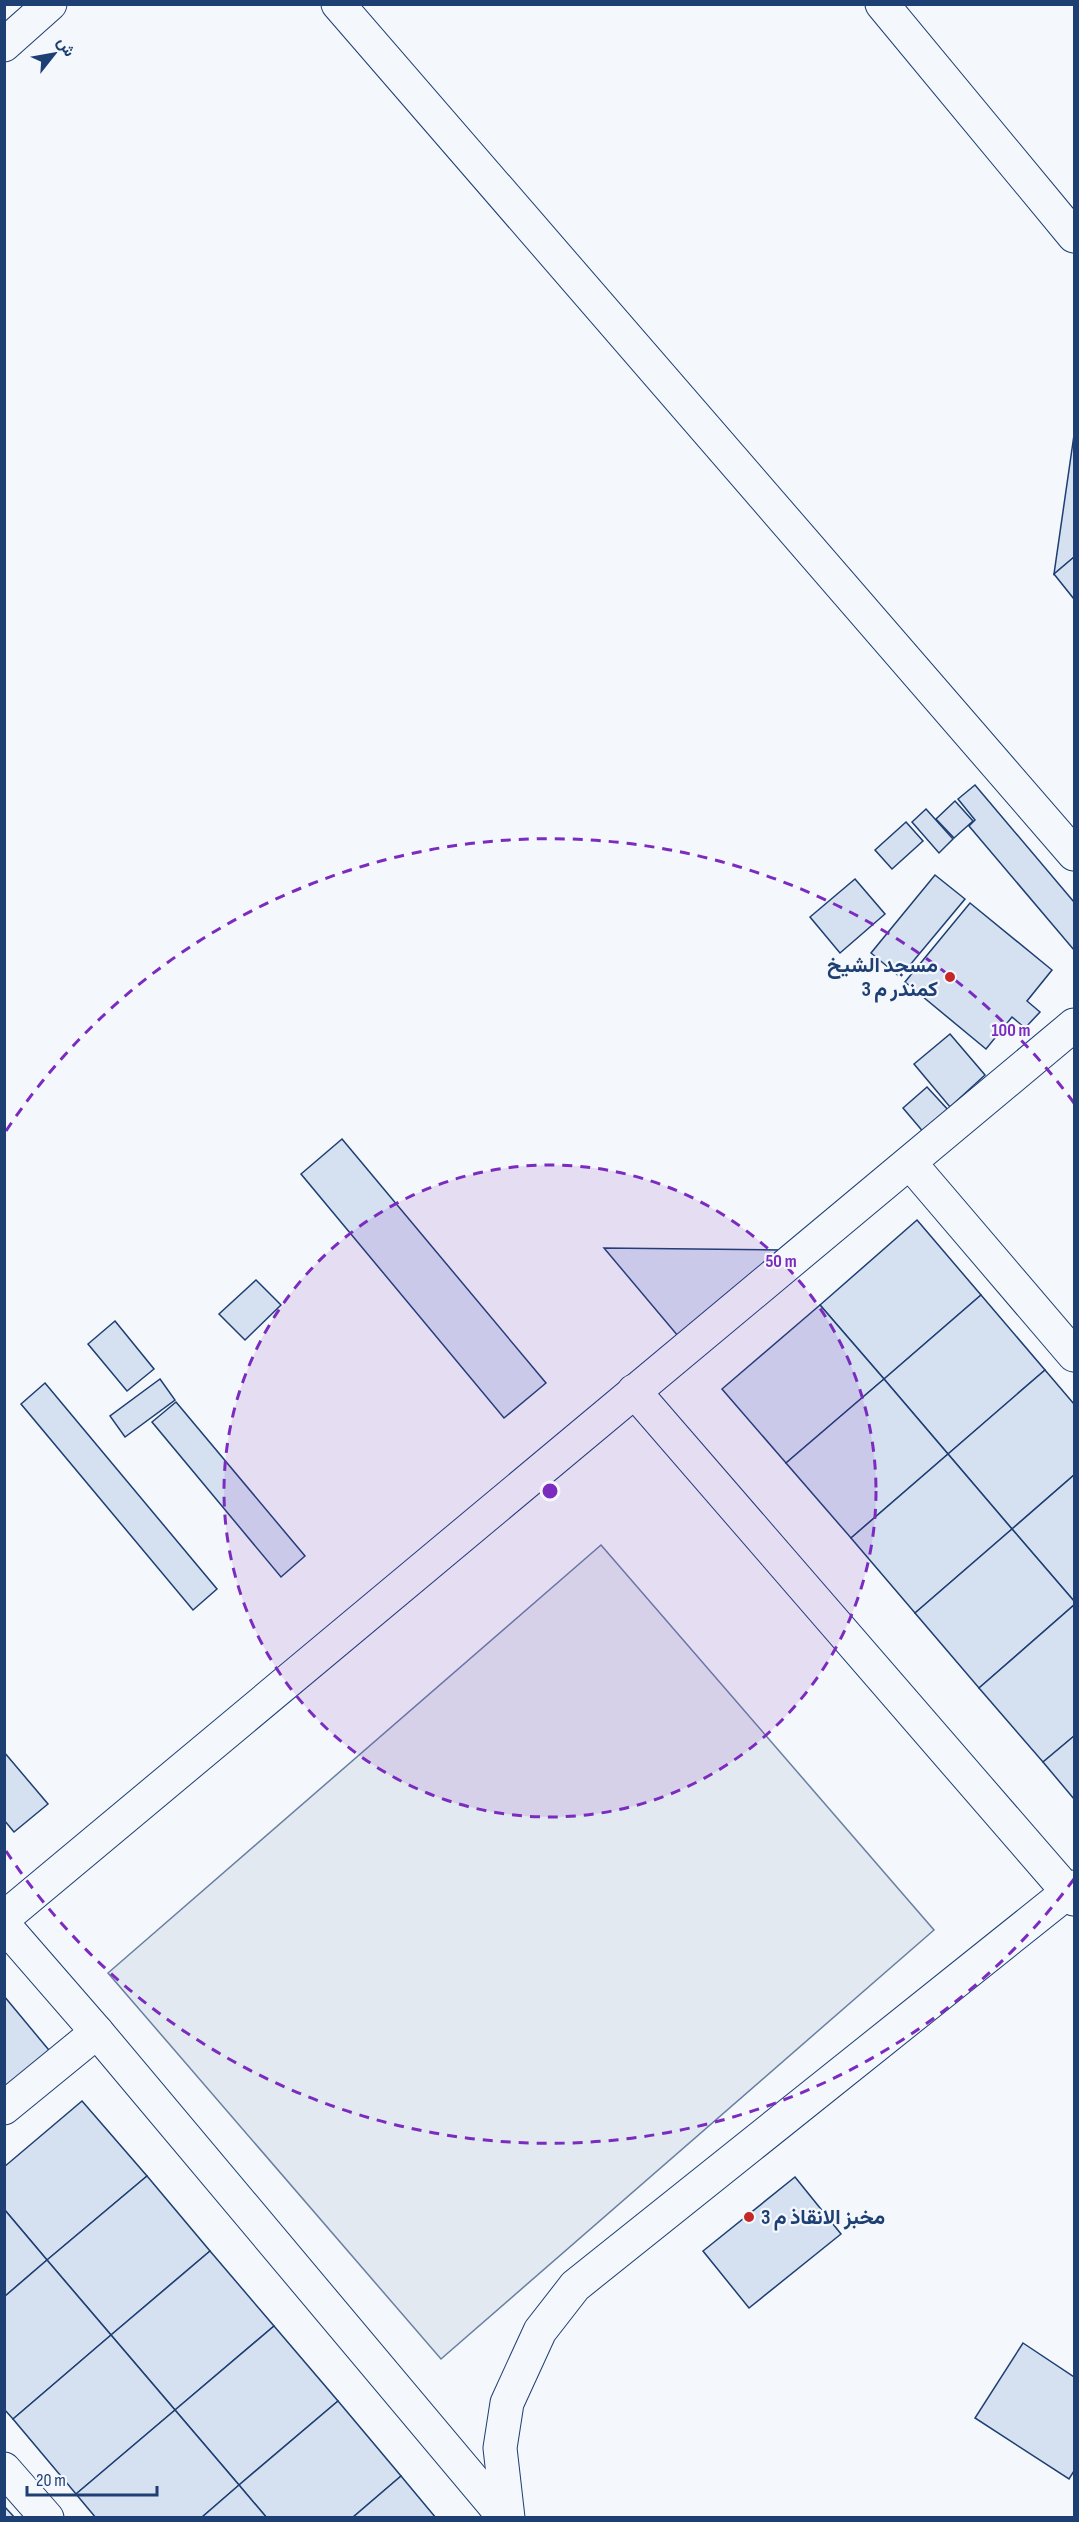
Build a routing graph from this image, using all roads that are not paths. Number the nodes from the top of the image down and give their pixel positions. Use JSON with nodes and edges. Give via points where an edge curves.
{"nodes":[{"id":1,"x":50,"y":4,"type":"edge"},
{"id":2,"x":338,"y":4,"type":"edge"},
{"id":3,"x":882,"y":4,"type":"edge"},
{"id":4,"x":4,"y":45,"type":"edge"},
{"id":5,"x":1074,"y":236,"type":"edge"},
{"id":6,"x":1074,"y":854,"type":"edge"},
{"id":7,"x":1074,"y":1024,"type":"edge"},
{"id":8,"x":910,"y":1163,"type":"junction"},
{"id":9,"x":1074,"y":1355,"type":"edge"},
{"id":10,"x":634,"y":1391,"type":"junction"},
{"id":11,"x":1072,"y":1893,"type":"edge"},
{"id":12,"x":4,"y":1918,"type":"edge"},
{"id":13,"x":4,"y":1925,"type":"edge"},
{"id":14,"x":97,"y":2032,"type":"junction"},
{"id":15,"x":4,"y":2108,"type":"edge"},
{"id":16,"x":4,"y":2469,"type":"edge"},
{"id":17,"x":47,"y":2517,"type":"edge"},
{"id":18,"x":507,"y":2517,"type":"edge"}],
"edges":[{"from":1,"to":4,"type":"street"},
{"from":2,"to":6,"type":"street"},
{"from":3,"to":5,"type":"street"},
{"from":7,"to":8,"type":"street"},
{"from":8,"to":9,"type":"street"},
{"from":8,"to":10,"type":"street"},
{"from":10,"to":11,"type":"street"},
{"from":10,"to":12,"type":"street"},
{"from":11,"to":18,"type":"street","via":[[575,2286],[540,2331],[507,2403],[500,2448]]},
{"from":13,"to":14,"type":"street"},
{"from":14,"to":15,"type":"street"},
{"from":14,"to":18,"type":"street"},
{"from":16,"to":17,"type":"street"}]}
